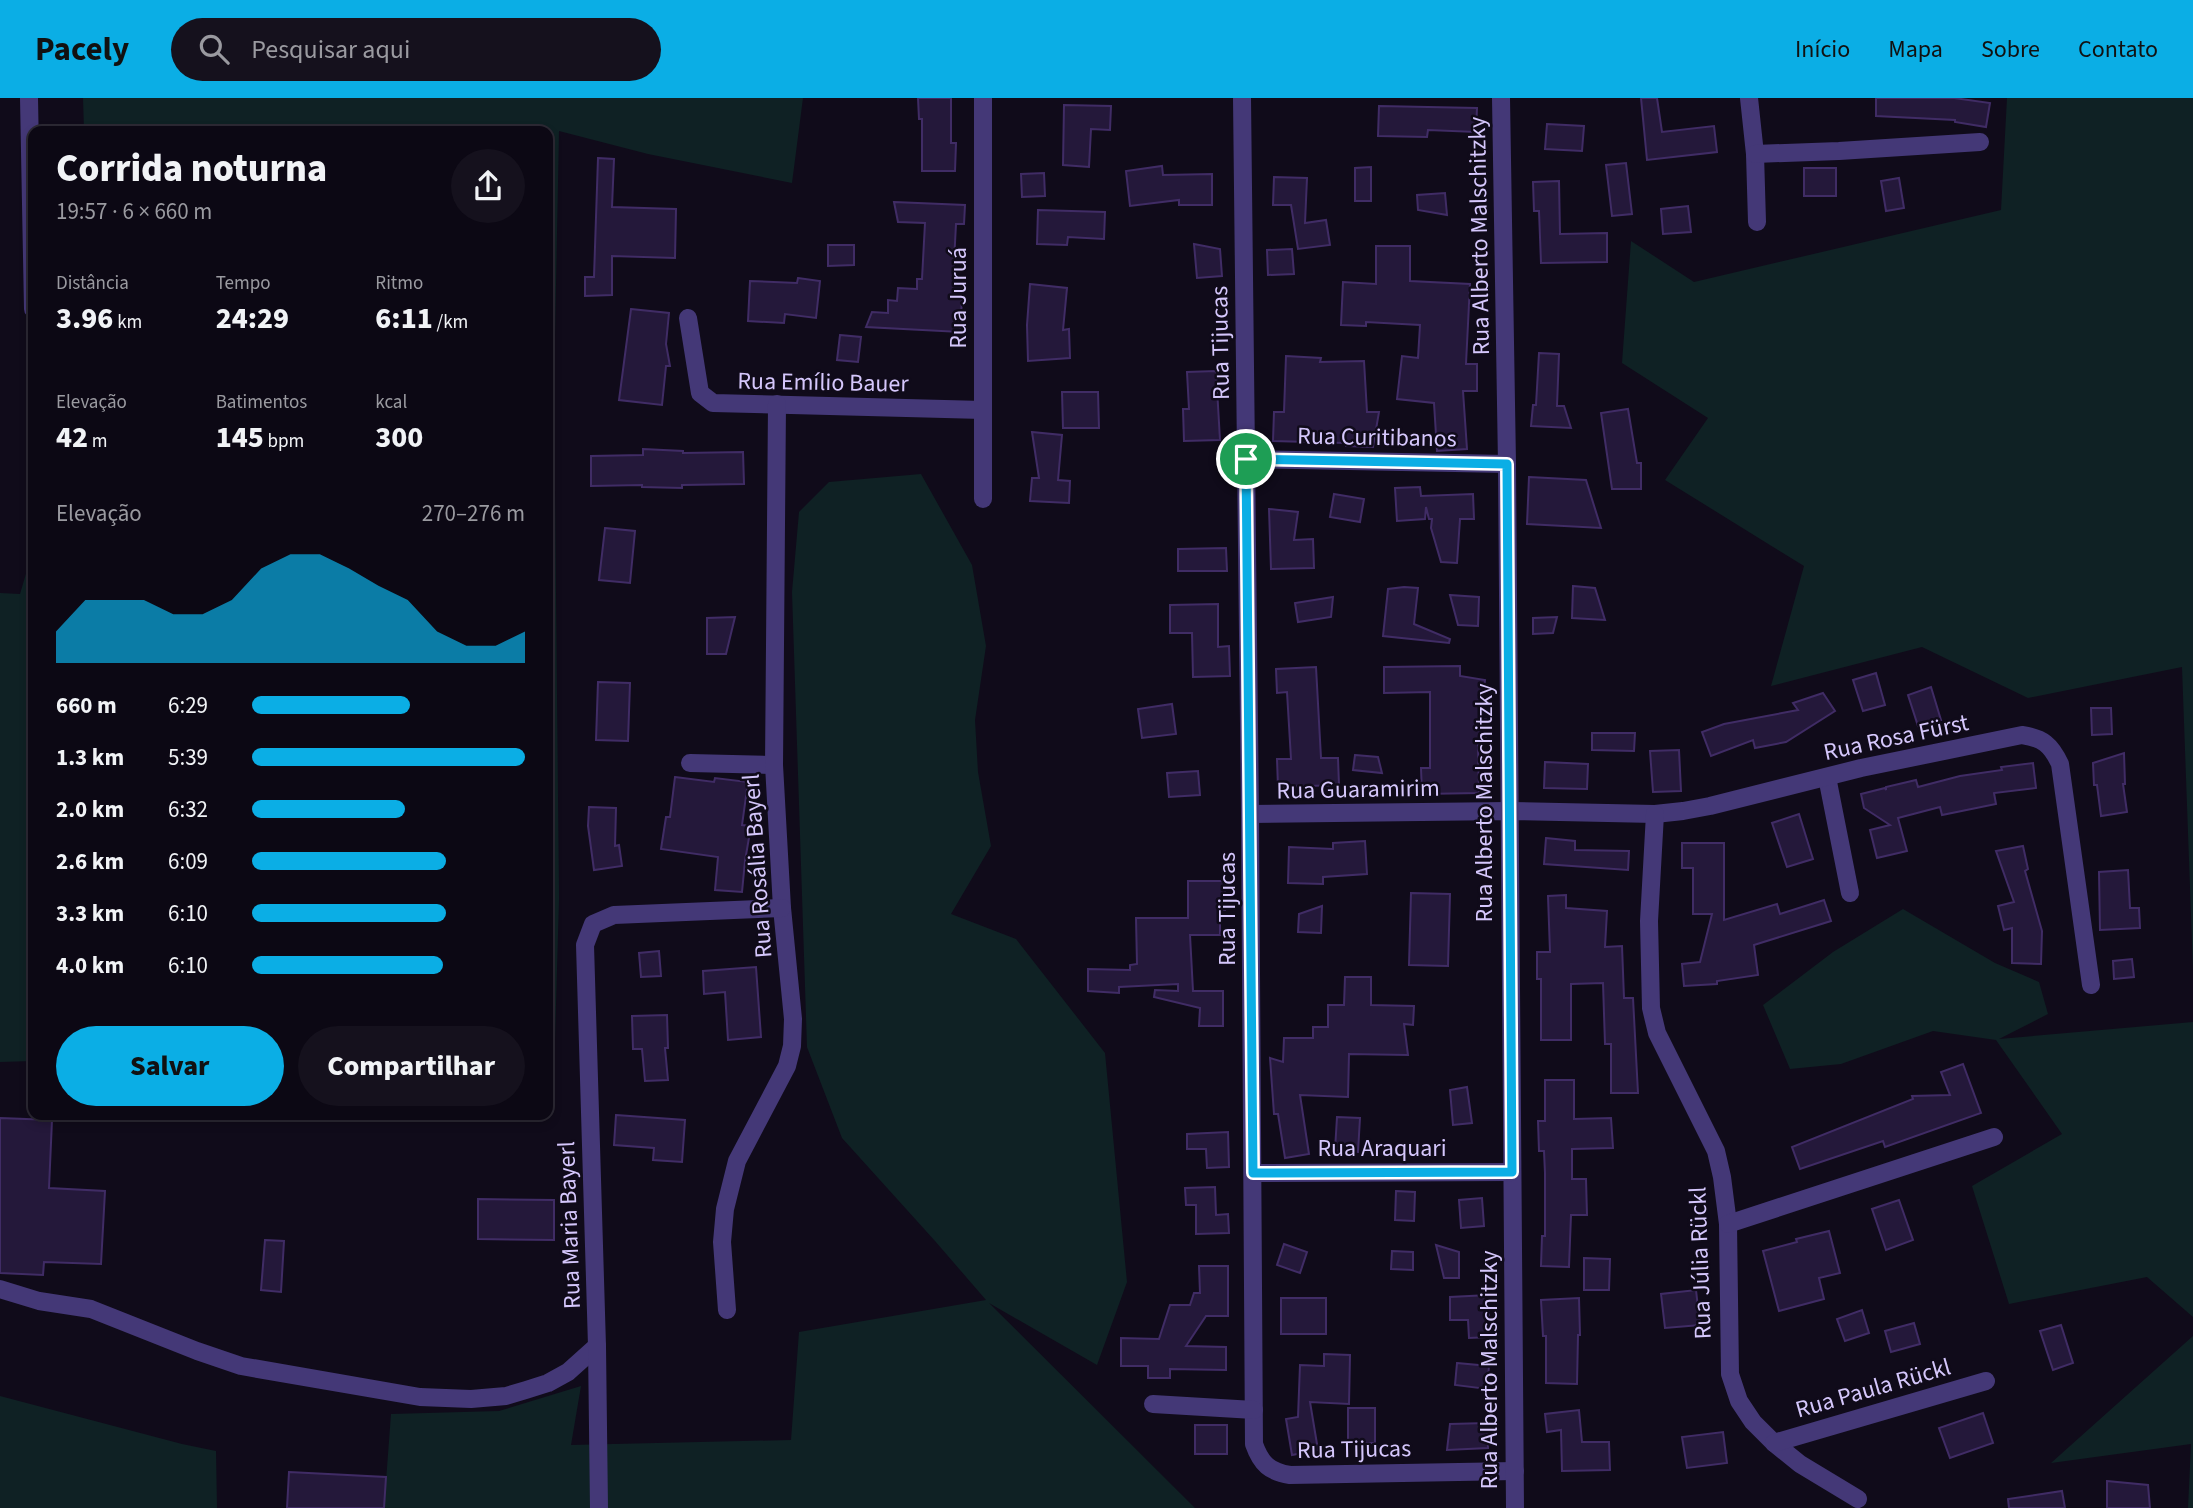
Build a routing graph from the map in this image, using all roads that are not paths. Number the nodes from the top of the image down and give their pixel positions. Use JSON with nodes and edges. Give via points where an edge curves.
{"nodes":[{"id":1,"x":29,"y":98,"type":"edge"},
{"id":2,"x":983,"y":98,"type":"edge"},
{"id":3,"x":1242,"y":98,"type":"edge"},
{"id":4,"x":1502,"y":98,"type":"edge"},
{"id":5,"x":1749,"y":98,"type":"edge"},
{"id":6,"x":30,"y":126,"type":"edge"},
{"id":7,"x":1980,"y":142,"type":"dead end"},
{"id":8,"x":1755,"y":154,"type":"junction"},
{"id":9,"x":1757,"y":222,"type":"dead end"},
{"id":10,"x":688,"y":318,"type":"dead end"},
{"id":11,"x":777,"y":404,"type":"junction"},
{"id":12,"x":983,"y":410,"type":"junction"},
{"id":13,"x":1246,"y":459,"type":"junction"},
{"id":14,"x":1507,"y":464,"type":"junction"},
{"id":15,"x":983,"y":499,"type":"dead end"},
{"id":16,"x":690,"y":763,"type":"dead end"},
{"id":17,"x":774,"y":765,"type":"junction"},
{"id":18,"x":1827,"y":777,"type":"junction"},
{"id":19,"x":1508,"y":811,"type":"junction"},
{"id":20,"x":1250,"y":814,"type":"junction"},
{"id":21,"x":1655,"y":814,"type":"junction"},
{"id":22,"x":1850,"y":893,"type":"dead end"},
{"id":23,"x":782,"y":908,"type":"junction"},
{"id":24,"x":2091,"y":985,"type":"dead end"},
{"id":25,"x":1994,"y":1137,"type":"dead end"},
{"id":26,"x":1512,"y":1172,"type":"junction"},
{"id":27,"x":1253,"y":1173,"type":"junction"},
{"id":28,"x":1728,"y":1224,"type":"junction"},
{"id":29,"x":0,"y":1289,"type":"edge"},
{"id":30,"x":727,"y":1310,"type":"dead end"},
{"id":31,"x":597,"y":1346,"type":"junction"},
{"id":32,"x":1986,"y":1381,"type":"dead end"},
{"id":33,"x":1153,"y":1404,"type":"dead end"},
{"id":34,"x":1254,"y":1410,"type":"junction"},
{"id":35,"x":1774,"y":1443,"type":"junction"},
{"id":36,"x":1515,"y":1471,"type":"junction"},
{"id":37,"x":1858,"y":1499,"type":"dead end"},
{"id":38,"x":599,"y":1508,"type":"edge"},
{"id":39,"x":1515,"y":1508,"type":"edge"}],
"edges":[{"from":1,"to":6,"type":"street"},
{"from":2,"to":12,"type":"street","name":"Rua Juruá"},
{"from":3,"to":13,"type":"street","name":"Rua Tijucas"},
{"from":4,"to":14,"type":"street","name":"Rua Alberto Malschitzky"},
{"from":5,"to":8,"type":"street"},
{"from":7,"to":8,"type":"street"},
{"from":8,"to":9,"type":"street"},
{"from":10,"to":11,"type":"street","name":"Rua Emílio Bauer","via":[[700,393],[713,402]]},
{"from":11,"to":12,"type":"street","name":"Rua Emílio Bauer"},
{"from":11,"to":17,"type":"street","name":"Rua Rosália Bayerl"},
{"from":12,"to":15,"type":"street","name":"Rua Juruá"},
{"from":13,"to":14,"type":"street","name":"Rua Curitibanos"},
{"from":13,"to":20,"type":"street","name":"Rua Tijucas"},
{"from":14,"to":19,"type":"street","name":"Rua Alberto Malschitzky"},
{"from":16,"to":17,"type":"street"},
{"from":17,"to":23,"type":"street","name":"Rua Rosália Bayerl"},
{"from":18,"to":21,"type":"street","name":"Rua Rosa Fürst","via":[[1710,806]]},
{"from":18,"to":22,"type":"street"},
{"from":18,"to":24,"type":"street","name":"Rua Rosa Fürst","via":[[2022,735],[2039,738],[2052,748],[2060,764]]},
{"from":19,"to":20,"type":"street","name":"Rua Guaramirim"},
{"from":19,"to":21,"type":"street","name":"Rua Rosa Fürst"},
{"from":19,"to":26,"type":"street","name":"Rua Alberto Malschitzky"},
{"from":20,"to":27,"type":"street","name":"Rua Tijucas"},
{"from":21,"to":28,"type":"street","name":"Rua Júlia Rückl","via":[[1649,920],[1651,1008],[1657,1033],[1716,1151]]},
{"from":23,"to":30,"type":"street","name":"Rua Rosália Bayerl","via":[[792,1046],[787,1066],[737,1161],[725,1209],[722,1242]]},
{"from":23,"to":31,"type":"street","name":"Rua Maria Bayerl","via":[[614,915],[593,924],[585,944]]},
{"from":25,"to":28,"type":"street"},
{"from":26,"to":27,"type":"street","name":"Rua Araquari"},
{"from":26,"to":36,"type":"street","name":"Rua Alberto Malschitzky"},
{"from":27,"to":34,"type":"street","name":"Rua Tijucas"},
{"from":28,"to":35,"type":"street","name":"Rua Júlia Rückl","via":[[1730,1374],[1739,1401]]},
{"from":29,"to":31,"type":"street","via":[[91,1309],[241,1366],[421,1397],[506,1396],[548,1383]]},
{"from":31,"to":38,"type":"street","name":"Rua Maria Bayerl"},
{"from":32,"to":35,"type":"street","name":"Rua Paula Rückl"},
{"from":33,"to":34,"type":"street"},
{"from":34,"to":36,"type":"street","name":"Rua Tijucas","via":[[1258,1457],[1277,1473]]},
{"from":35,"to":37,"type":"street","name":"Rua Júlia Rückl"},
{"from":36,"to":39,"type":"street","name":"Rua Alberto Malschitzky"}]}
